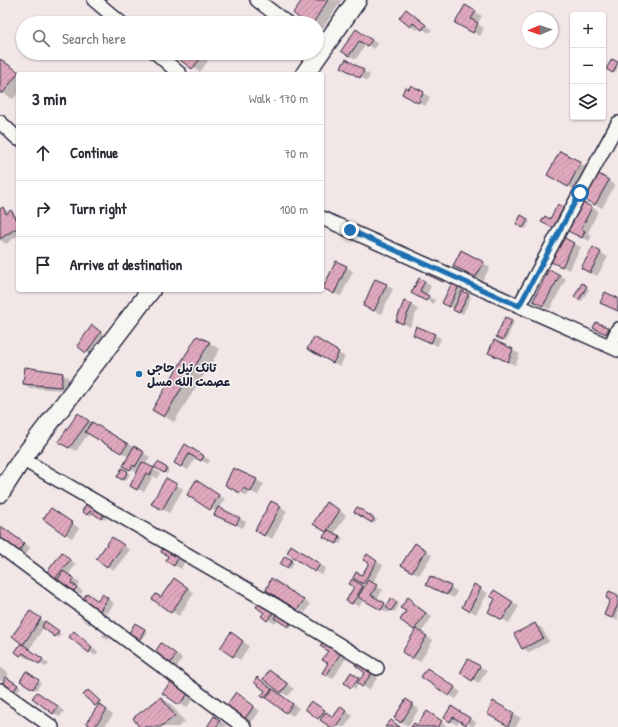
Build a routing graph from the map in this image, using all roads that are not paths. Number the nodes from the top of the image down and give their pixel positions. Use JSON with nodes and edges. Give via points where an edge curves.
{"nodes":[{"id":1,"x":94,"y":0,"type":"edge"},
{"id":2,"x":257,"y":0,"type":"edge"},
{"id":3,"x":356,"y":0,"type":"edge"},
{"id":4,"x":113,"y":16,"type":"edge"},
{"id":5,"x":278,"y":16,"type":"edge"},
{"id":6,"x":324,"y":43,"type":"edge"},
{"id":7,"x":164,"y":60,"type":"edge"},
{"id":8,"x":313,"y":60,"type":"edge"},
{"id":9,"x":178,"y":72,"type":"edge"},
{"id":10,"x":306,"y":72,"type":"edge"},
{"id":11,"x":0,"y":122,"type":"edge"},
{"id":12,"x":618,"y":123,"type":"edge"},
{"id":13,"x":16,"y":138,"type":"edge"},
{"id":14,"x":324,"y":219,"type":"edge"},
{"id":15,"x":148,"y":292,"type":"edge"},
{"id":16,"x":519,"y":306,"type":"junction"},
{"id":17,"x":618,"y":330,"type":"edge"},
{"id":18,"x":614,"y":348,"type":"edge"},
{"id":19,"x":22,"y":459,"type":"junction"},
{"id":20,"x":0,"y":493,"type":"edge"},
{"id":21,"x":0,"y":546,"type":"edge"},
{"id":22,"x":377,"y":668,"type":"dead end"},
{"id":23,"x":0,"y":690,"type":"edge"},
{"id":24,"x":52,"y":727,"type":"edge"},
{"id":25,"x":244,"y":727,"type":"edge"}],
"edges":[{"from":1,"to":4,"type":"street"},
{"from":2,"to":5,"type":"street"},
{"from":3,"to":6,"type":"main road"},
{"from":7,"to":9,"type":"street"},
{"from":8,"to":10,"type":"main road"},
{"from":11,"to":13,"type":"street"},
{"from":12,"to":16,"type":"street"},
{"from":14,"to":16,"type":"street"},
{"from":15,"to":19,"type":"main road"},
{"from":16,"to":18,"type":"street"},
{"from":17,"to":18,"type":"street"},
{"from":19,"to":20,"type":"main road"},
{"from":19,"to":22,"type":"street","via":[[278,607]]},
{"from":21,"to":25,"type":"street"},
{"from":23,"to":24,"type":"street"}]}
